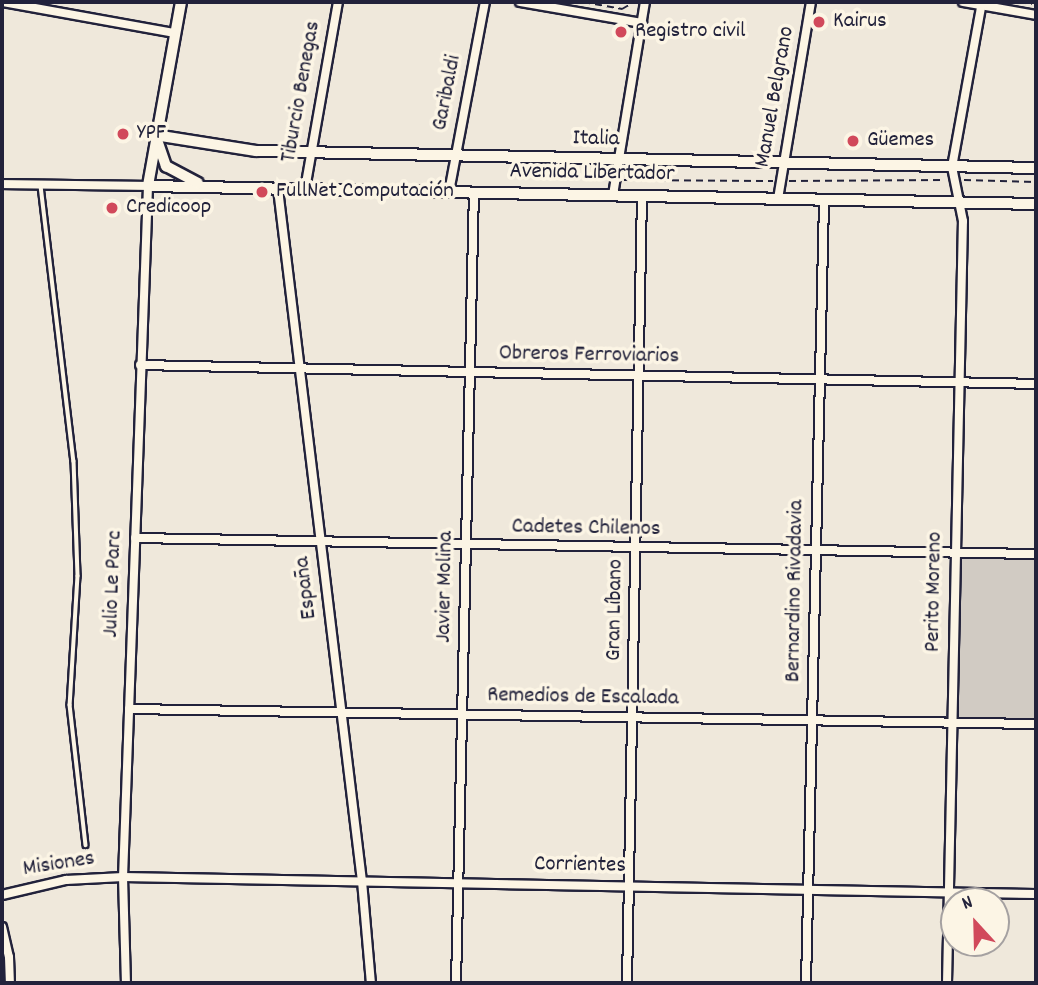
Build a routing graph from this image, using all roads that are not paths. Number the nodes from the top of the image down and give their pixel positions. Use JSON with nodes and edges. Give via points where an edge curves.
{"nodes":[{"id":1,"x":3,"y":2,"type":"edge"},
{"id":2,"x":181,"y":2,"type":"edge"},
{"id":3,"x":338,"y":2,"type":"edge"},
{"id":4,"x":485,"y":2,"type":"edge"},
{"id":5,"x":520,"y":2,"type":"edge"},
{"id":6,"x":645,"y":2,"type":"edge"},
{"id":7,"x":811,"y":2,"type":"edge"},
{"id":8,"x":963,"y":2,"type":"edge"},
{"id":9,"x":982,"y":4,"type":"edge"},
{"id":10,"x":2,"y":13,"type":"edge"},
{"id":11,"x":1036,"y":15,"type":"edge"},
{"id":12,"x":642,"y":23,"type":"junction"},
{"id":13,"x":175,"y":33,"type":"junction"},
{"id":14,"x":155,"y":135,"type":"junction"},
{"id":15,"x":311,"y":153,"type":"junction"},
{"id":16,"x":455,"y":156,"type":"junction"},
{"id":17,"x":619,"y":160,"type":"junction"},
{"id":18,"x":784,"y":163,"type":"junction"},
{"id":19,"x":953,"y":167,"type":"junction"},
{"id":20,"x":1036,"y":168,"type":"edge"},
{"id":21,"x":2,"y":184,"type":"edge"},
{"id":22,"x":41,"y":184,"type":"junction"},
{"id":23,"x":148,"y":186,"type":"junction"},
{"id":24,"x":207,"y":187,"type":"junction"},
{"id":25,"x":278,"y":189,"type":"junction"},
{"id":26,"x":305,"y":189,"type":"junction"},
{"id":27,"x":449,"y":192,"type":"junction"},
{"id":28,"x":474,"y":192,"type":"junction"},
{"id":29,"x":613,"y":195,"type":"junction"},
{"id":30,"x":642,"y":196,"type":"junction"},
{"id":31,"x":779,"y":199,"type":"junction"},
{"id":32,"x":824,"y":200,"type":"junction"},
{"id":33,"x":960,"y":203,"type":"junction"},
{"id":34,"x":1036,"y":204,"type":"edge"},
{"id":35,"x":140,"y":365,"type":"junction"},
{"id":36,"x":300,"y":369,"type":"junction"},
{"id":37,"x":470,"y":373,"type":"junction"},
{"id":38,"x":639,"y":376,"type":"junction"},
{"id":39,"x":819,"y":380,"type":"junction"},
{"id":40,"x":959,"y":382,"type":"junction"},
{"id":41,"x":1036,"y":384,"type":"edge"},
{"id":42,"x":135,"y":538,"type":"junction"},
{"id":43,"x":321,"y":543,"type":"junction"},
{"id":44,"x":466,"y":546,"type":"junction"},
{"id":45,"x":635,"y":548,"type":"junction"},
{"id":46,"x":816,"y":551,"type":"junction"},
{"id":47,"x":955,"y":553,"type":"junction"},
{"id":48,"x":1036,"y":554,"type":"edge"},
{"id":49,"x":129,"y":709,"type":"junction"},
{"id":50,"x":341,"y":713,"type":"junction"},
{"id":51,"x":463,"y":715,"type":"junction"},
{"id":52,"x":634,"y":718,"type":"junction"},
{"id":53,"x":812,"y":720,"type":"junction"},
{"id":54,"x":953,"y":722,"type":"junction"},
{"id":55,"x":1036,"y":724,"type":"edge"},
{"id":56,"x":86,"y":845,"type":"dead end"},
{"id":57,"x":123,"y":877,"type":"junction"},
{"id":58,"x":362,"y":881,"type":"junction"},
{"id":59,"x":459,"y":883,"type":"junction"},
{"id":60,"x":629,"y":887,"type":"junction"},
{"id":61,"x":949,"y":887,"type":"edge"},
{"id":62,"x":808,"y":890,"type":"junction"},
{"id":63,"x":940,"y":892,"type":"edge"},
{"id":64,"x":1010,"y":893,"type":"edge"},
{"id":65,"x":1036,"y":894,"type":"edge"},
{"id":66,"x":2,"y":895,"type":"edge"},
{"id":67,"x":2,"y":927,"type":"edge"},
{"id":68,"x":948,"y":957,"type":"edge"},
{"id":69,"x":10,"y":983,"type":"edge"},
{"id":70,"x":126,"y":983,"type":"edge"},
{"id":71,"x":371,"y":983,"type":"edge"},
{"id":72,"x":456,"y":983,"type":"edge"},
{"id":73,"x":627,"y":983,"type":"edge"},
{"id":74,"x":806,"y":983,"type":"edge"},
{"id":75,"x":947,"y":983,"type":"edge"}],
"edges":[{"from":1,"to":10,"type":"street"},
{"from":1,"to":13,"type":"street"},
{"from":2,"to":13,"type":"main road"},
{"from":3,"to":15,"type":"street","name":"Tiburcio Benegas"},
{"from":4,"to":16,"type":"street","name":"Garibaldi"},
{"from":5,"to":12,"type":"street"},
{"from":6,"to":12,"type":"street"},
{"from":7,"to":18,"type":"street","name":"Manuel Belgrano"},
{"from":8,"to":9,"type":"street"},
{"from":9,"to":11,"type":"street"},
{"from":9,"to":19,"type":"street","name":"Perito Moreno"},
{"from":12,"to":17,"type":"street"},
{"from":13,"to":14,"type":"main road"},
{"from":14,"to":15,"type":"street","name":"Italia","via":[[242,150]]},
{"from":14,"to":23,"type":"main road"},
{"from":14,"to":24,"type":"main road","via":[[166,166]]},
{"from":15,"to":16,"type":"street","name":"Italia"},
{"from":15,"to":26,"type":"street","name":"Tiburcio Benegas"},
{"from":16,"to":17,"type":"street","name":"Italia"},
{"from":16,"to":27,"type":"street","name":"Garibaldi"},
{"from":17,"to":18,"type":"street","name":"Italia"},
{"from":17,"to":29,"type":"street"},
{"from":18,"to":19,"type":"street","name":"Italia"},
{"from":18,"to":31,"type":"street","name":"Manuel Belgrano"},
{"from":19,"to":20,"type":"street","name":"Italia"},
{"from":19,"to":33,"type":"street","name":"Perito Moreno"},
{"from":21,"to":22,"type":"street"},
{"from":22,"to":23,"type":"street"},
{"from":22,"to":56,"type":"lane","via":[[74,461],[78,576],[70,705]]},
{"from":23,"to":24,"type":"main road","name":"Avenida Libertador"},
{"from":23,"to":35,"type":"street","name":"Julio Le Parc"},
{"from":24,"to":25,"type":"main road","name":"Avenida Libertador"},
{"from":25,"to":26,"type":"main road","name":"Avenida Libertador"},
{"from":25,"to":36,"type":"street","name":"España"},
{"from":26,"to":27,"type":"main road","name":"Avenida Libertador"},
{"from":27,"to":28,"type":"main road","name":"Avenida Libertador"},
{"from":28,"to":29,"type":"main road","name":"Avenida Libertador"},
{"from":28,"to":37,"type":"street","name":"Javier Molina"},
{"from":29,"to":30,"type":"main road","name":"Avenida Libertador"},
{"from":30,"to":31,"type":"main road","name":"Avenida Libertador"},
{"from":30,"to":38,"type":"street","name":"Gran Líbano"},
{"from":31,"to":32,"type":"main road","name":"Avenida Libertador"},
{"from":32,"to":33,"type":"main road","name":"Avenida Libertador"},
{"from":32,"to":39,"type":"street","name":"Bernardino Rivadavia"},
{"from":33,"to":34,"type":"main road","name":"Avenida Libertador"},
{"from":33,"to":40,"type":"street","name":"Perito Moreno"},
{"from":35,"to":36,"type":"street","name":"Obreros Ferroviarios"},
{"from":35,"to":42,"type":"street","name":"Julio Le Parc"},
{"from":36,"to":37,"type":"street","name":"Obreros Ferroviarios"},
{"from":36,"to":43,"type":"street","name":"España"},
{"from":37,"to":38,"type":"street","name":"Obreros Ferroviarios"},
{"from":37,"to":44,"type":"street","name":"Javier Molina"},
{"from":38,"to":39,"type":"street","name":"Obreros Ferroviarios"},
{"from":38,"to":45,"type":"street","name":"Gran Líbano"},
{"from":39,"to":40,"type":"street","name":"Obreros Ferroviarios"},
{"from":39,"to":46,"type":"street","name":"Bernardino Rivadavia"},
{"from":40,"to":41,"type":"street","name":"Obreros Ferroviarios"},
{"from":40,"to":47,"type":"street","name":"Perito Moreno"},
{"from":42,"to":43,"type":"street","name":"Cadetes Chilenos"},
{"from":42,"to":49,"type":"street","name":"Julio Le Parc"},
{"from":43,"to":44,"type":"street","name":"Cadetes Chilenos"},
{"from":43,"to":50,"type":"street","name":"España"},
{"from":44,"to":45,"type":"street","name":"Cadetes Chilenos"},
{"from":44,"to":51,"type":"street","name":"Javier Molina"},
{"from":45,"to":46,"type":"street","name":"Cadetes Chilenos"},
{"from":45,"to":52,"type":"street","name":"Gran Líbano"},
{"from":46,"to":47,"type":"street","name":"Cadetes Chilenos"},
{"from":46,"to":53,"type":"street","name":"Bernardino Rivadavia"},
{"from":47,"to":48,"type":"street","name":"Cadetes Chilenos"},
{"from":47,"to":54,"type":"street","name":"Perito Moreno"},
{"from":49,"to":50,"type":"street","name":"Remedios de Escalada"},
{"from":49,"to":57,"type":"street","name":"Julio Le Parc"},
{"from":50,"to":51,"type":"street","name":"Remedios de Escalada"},
{"from":50,"to":58,"type":"street","name":"España"},
{"from":51,"to":52,"type":"street","name":"Remedios de Escalada"},
{"from":51,"to":59,"type":"street","name":"Javier Molina"},
{"from":52,"to":53,"type":"street","name":"Remedios de Escalada"},
{"from":52,"to":60,"type":"street","name":"Gran Líbano"},
{"from":53,"to":54,"type":"street","name":"Remedios de Escalada"},
{"from":53,"to":62,"type":"street","name":"Bernardino Rivadavia"},
{"from":54,"to":55,"type":"street","name":"Remedios de Escalada"},
{"from":54,"to":61,"type":"street","name":"Perito Moreno"},
{"from":57,"to":58,"type":"street","name":"Corrientes"},
{"from":57,"to":66,"type":"street","name":"Misiones","via":[[66,880]]},
{"from":57,"to":70,"type":"street","name":"Julio Le Parc"},
{"from":58,"to":59,"type":"street","name":"Corrientes"},
{"from":58,"to":71,"type":"street","name":"España"},
{"from":59,"to":60,"type":"street","name":"Corrientes"},
{"from":59,"to":72,"type":"street","name":"Javier Molina"},
{"from":60,"to":62,"type":"street","name":"Corrientes"},
{"from":60,"to":73,"type":"street","name":"Gran Líbano"},
{"from":62,"to":63,"type":"street","name":"Corrientes"},
{"from":62,"to":74,"type":"street","name":"Bernardino Rivadavia"},
{"from":64,"to":65,"type":"street","name":"Corrientes"},
{"from":67,"to":69,"type":"street"},
{"from":68,"to":75,"type":"street","name":"Perito Moreno"}]}
